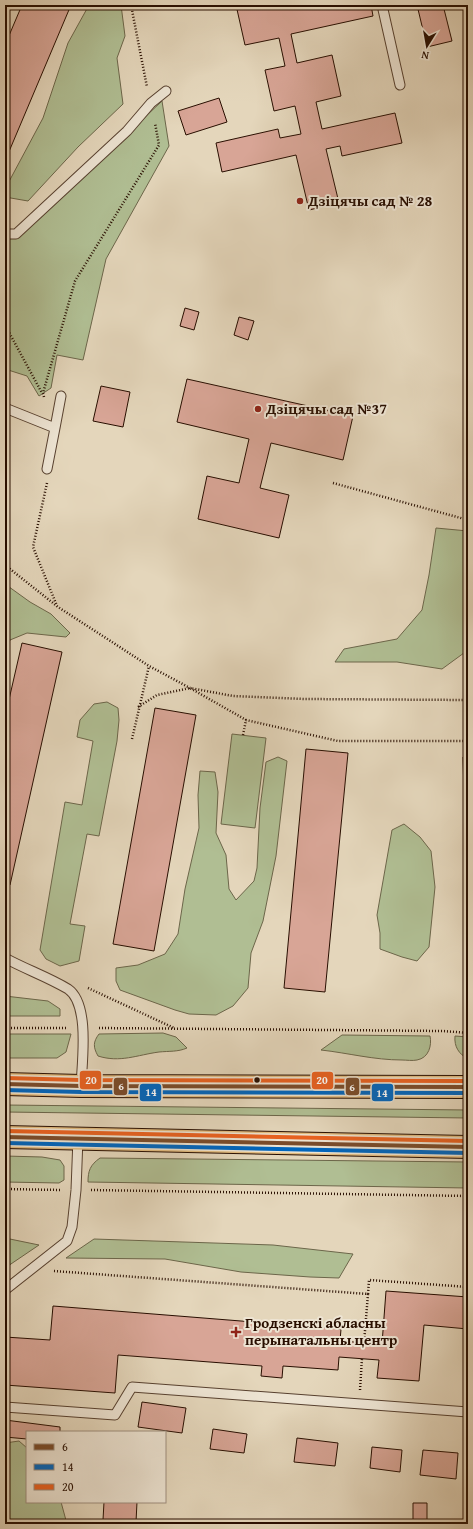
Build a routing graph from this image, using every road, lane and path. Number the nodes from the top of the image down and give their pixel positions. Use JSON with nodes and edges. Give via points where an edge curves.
{"nodes":[{"id":1,"x":131,"y":5,"type":"edge"},
{"id":2,"x":382,"y":5,"type":"edge"},
{"id":3,"x":400,"y":85,"type":"dead end"},
{"id":4,"x":166,"y":91,"type":"dead end"},
{"id":5,"x":151,"y":103,"type":"junction"},
{"id":6,"x":5,"y":234,"type":"edge"},
{"id":7,"x":5,"y":325,"type":"edge"},
{"id":8,"x":43,"y":393,"type":"junction"},
{"id":9,"x":61,"y":396,"type":"dead end"},
{"id":10,"x":5,"y":408,"type":"edge"},
{"id":11,"x":54,"y":428,"type":"junction"},
{"id":12,"x":47,"y":469,"type":"joint"},
{"id":13,"x":333,"y":483,"type":"dead end"},
{"id":14,"x":468,"y":520,"type":"edge"},
{"id":15,"x":5,"y":565,"type":"edge"},
{"id":16,"x":58,"y":607,"type":"junction"},
{"id":17,"x":149,"y":666,"type":"junction"},
{"id":18,"x":190,"y":688,"type":"junction"},
{"id":19,"x":468,"y":700,"type":"edge"},
{"id":20,"x":138,"y":708,"type":"junction"},
{"id":21,"x":246,"y":720,"type":"junction"},
{"id":22,"x":243,"y":735,"type":"dead end"},
{"id":23,"x":132,"y":739,"type":"dead end"},
{"id":24,"x":468,"y":741,"type":"edge"},
{"id":25,"x":5,"y":958,"type":"edge"},
{"id":26,"x":85,"y":987,"type":"dead end"},
{"id":27,"x":5,"y":1028,"type":"edge"},
{"id":28,"x":82,"y":1028,"type":"junction"},
{"id":29,"x":176,"y":1029,"type":"junction"},
{"id":30,"x":468,"y":1033,"type":"edge"},
{"id":31,"x":5,"y":1084,"type":"edge"},
{"id":32,"x":81,"y":1086,"type":"junction"},
{"id":33,"x":468,"y":1087,"type":"edge"},
{"id":34,"x":5,"y":1137,"type":"edge"},
{"id":35,"x":78,"y":1138,"type":"junction"},
{"id":36,"x":468,"y":1147,"type":"edge"},
{"id":37,"x":5,"y":1190,"type":"edge"},
{"id":38,"x":76,"y":1190,"type":"junction"},
{"id":39,"x":468,"y":1196,"type":"edge"},
{"id":40,"x":31,"y":1269,"type":"junction"},
{"id":41,"x":468,"y":1287,"type":"edge"},
{"id":42,"x":5,"y":1290,"type":"edge"},
{"id":43,"x":368,"y":1294,"type":"junction"},
{"id":44,"x":364,"y":1343,"type":"dead end"},
{"id":45,"x":362,"y":1358,"type":"dead end"},
{"id":46,"x":358,"y":1404,"type":"junction"},
{"id":47,"x":5,"y":1407,"type":"edge"},
{"id":48,"x":468,"y":1412,"type":"edge"}],
"edges":[{"from":1,"to":5,"type":"path"},
{"from":2,"to":3,"type":"lane"},
{"from":4,"to":5,"type":"lane"},
{"from":5,"to":6,"type":"lane","via":[[127,131],[16,234]]},
{"from":5,"to":8,"type":"path","via":[[159,145],[75,281]]},
{"from":7,"to":8,"type":"path"},
{"from":8,"to":11,"type":"path"},
{"from":9,"to":11,"type":"lane"},
{"from":10,"to":11,"type":"lane"},
{"from":11,"to":12,"type":"lane"},
{"from":12,"to":16,"type":"path","via":[[48,481],[33,547]]},
{"from":13,"to":14,"type":"path"},
{"from":15,"to":16,"type":"path"},
{"from":16,"to":17,"type":"path"},
{"from":17,"to":18,"type":"path"},
{"from":17,"to":20,"type":"path"},
{"from":18,"to":19,"type":"path","via":[[233,696]]},
{"from":18,"to":20,"type":"path","via":[[157,695]]},
{"from":18,"to":21,"type":"path"},
{"from":20,"to":23,"type":"path"},
{"from":21,"to":22,"type":"path"},
{"from":21,"to":24,"type":"path","via":[[338,741]]},
{"from":25,"to":28,"type":"lane","via":[[69,990],[77,999],[81,1010]]},
{"from":26,"to":29,"type":"path"},
{"from":27,"to":28,"type":"path"},
{"from":28,"to":29,"type":"path"},
{"from":28,"to":32,"type":"lane"},
{"from":29,"to":30,"type":"path"},
{"from":31,"to":32,"type":"main road"},
{"from":32,"to":33,"type":"main road"},
{"from":34,"to":35,"type":"main road"},
{"from":35,"to":36,"type":"main road"},
{"from":35,"to":38,"type":"lane"},
{"from":37,"to":38,"type":"path"},
{"from":38,"to":39,"type":"path"},
{"from":38,"to":40,"type":"lane","via":[[72,1227],[67,1241]]},
{"from":40,"to":42,"type":"lane"},
{"from":40,"to":43,"type":"path"},
{"from":41,"to":43,"type":"path","via":[[369,1280]]},
{"from":43,"to":44,"type":"path"},
{"from":45,"to":46,"type":"path"},
{"from":46,"to":47,"type":"lane","via":[[132,1387],[114,1416]]},
{"from":46,"to":48,"type":"lane"}]}
